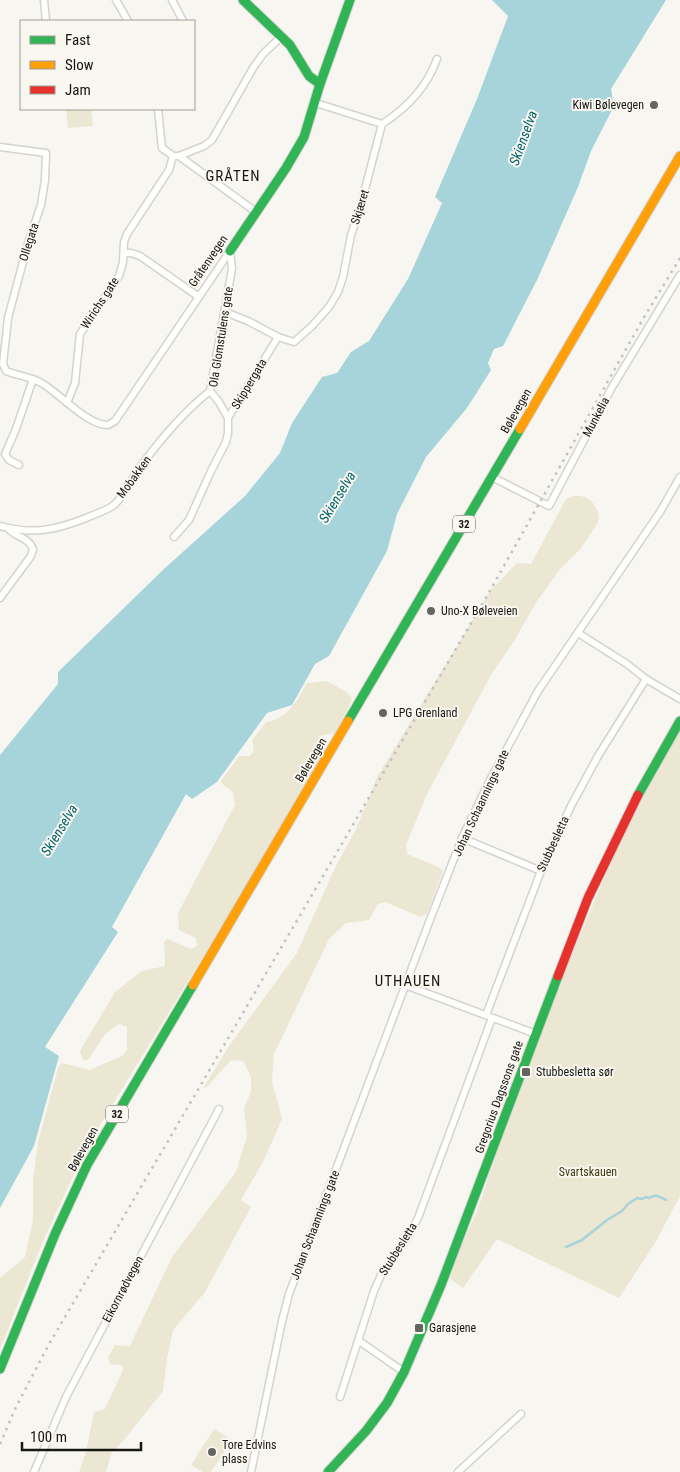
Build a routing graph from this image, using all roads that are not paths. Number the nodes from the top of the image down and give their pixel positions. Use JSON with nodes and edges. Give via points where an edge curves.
{"nodes":[{"id":1,"x":44,"y":0,"type":"edge"},
{"id":2,"x":116,"y":0,"type":"edge"},
{"id":3,"x":172,"y":0,"type":"edge"},
{"id":4,"x":243,"y":0,"type":"edge"},
{"id":5,"x":350,"y":0,"type":"edge"},
{"id":6,"x":46,"y":20,"type":"edge"},
{"id":7,"x":127,"y":20,"type":"edge"},
{"id":8,"x":182,"y":20,"type":"edge"},
{"id":9,"x":282,"y":36,"type":"junction"},
{"id":10,"x":437,"y":59,"type":"dead end"},
{"id":11,"x":320,"y":84,"type":"junction"},
{"id":12,"x":316,"y":104,"type":"junction"},
{"id":13,"x":158,"y":110,"type":"edge"},
{"id":14,"x":382,"y":124,"type":"junction"},
{"id":15,"x":0,"y":147,"type":"edge"},
{"id":16,"x":176,"y":156,"type":"junction"},
{"id":17,"x":680,"y":156,"type":"edge"},
{"id":18,"x":680,"y":164,"type":"edge"},
{"id":19,"x":669,"y":177,"type":"junction"},
{"id":20,"x":256,"y":212,"type":"junction"},
{"id":21,"x":230,"y":251,"type":"junction"},
{"id":22,"x":124,"y":253,"type":"junction"},
{"id":23,"x":680,"y":276,"type":"edge"},
{"id":24,"x":199,"y":297,"type":"junction"},
{"id":25,"x":225,"y":312,"type":"junction"},
{"id":26,"x":3,"y":329,"type":"edge"},
{"id":27,"x":278,"y":337,"type":"junction"},
{"id":28,"x":33,"y":379,"type":"junction"},
{"id":29,"x":210,"y":391,"type":"junction"},
{"id":30,"x":67,"y":403,"type":"junction"},
{"id":31,"x":228,"y":418,"type":"junction"},
{"id":32,"x":20,"y":465,"type":"dead end"},
{"id":33,"x":492,"y":477,"type":"junction"},
{"id":34,"x":680,"y":477,"type":"edge"},
{"id":35,"x":0,"y":526,"type":"edge"},
{"id":36,"x":8,"y":528,"type":"junction"},
{"id":37,"x":174,"y":538,"type":"dead end"},
{"id":38,"x":0,"y":598,"type":"edge"},
{"id":39,"x":578,"y":633,"type":"junction"},
{"id":40,"x":646,"y":679,"type":"junction"},
{"id":41,"x":680,"y":699,"type":"edge"},
{"id":42,"x":680,"y":722,"type":"edge"},
{"id":43,"x":462,"y":838,"type":"junction"},
{"id":44,"x":541,"y":871,"type":"junction"},
{"id":45,"x":405,"y":985,"type":"junction"},
{"id":46,"x":489,"y":1016,"type":"junction"},
{"id":47,"x":536,"y":1034,"type":"junction"},
{"id":48,"x":219,"y":1109,"type":"dead end"},
{"id":49,"x":359,"y":1341,"type":"junction"},
{"id":50,"x":0,"y":1369,"type":"edge"},
{"id":51,"x":404,"y":1372,"type":"junction"},
{"id":52,"x":340,"y":1397,"type":"dead end"},
{"id":53,"x":521,"y":1414,"type":"dead end"},
{"id":54,"x":34,"y":1472,"type":"edge"},
{"id":55,"x":251,"y":1472,"type":"edge"},
{"id":56,"x":328,"y":1472,"type":"edge"},
{"id":57,"x":458,"y":1472,"type":"edge"}],
"edges":[{"from":1,"to":6,"type":"street"},
{"from":2,"to":7,"type":"street"},
{"from":3,"to":8,"type":"street"},
{"from":4,"to":9,"type":"main road"},
{"from":5,"to":11,"type":"main road","name":"Gråtenvegen"},
{"from":9,"to":11,"type":"main road","via":[[308,76]]},
{"from":9,"to":16,"type":"street","via":[[253,68],[212,140]]},
{"from":10,"to":14,"type":"street","via":[[413,99]]},
{"from":11,"to":12,"type":"main road","name":"Gråtenvegen"},
{"from":12,"to":14,"type":"street"},
{"from":12,"to":20,"type":"main road","name":"Gråtenvegen","via":[[297,150]]},
{"from":13,"to":16,"type":"street","via":[[162,148]]},
{"from":14,"to":27,"type":"street","name":"Skjæret","via":[[338,292],[329,307],[297,341]]},
{"from":15,"to":26,"type":"street","name":"Ollegata","via":[[46,153],[41,205]]},
{"from":16,"to":20,"type":"street"},
{"from":16,"to":22,"type":"street","name":"Wirichs gate","via":[[127,234]]},
{"from":17,"to":19,"type":"main road","name":"Bølevegen","number":"32"},
{"from":18,"to":19,"type":"main road","name":"Bølevegen","number":"32"},
{"from":19,"to":33,"type":"main road","name":"Bølevegen","number":"32"},
{"from":20,"to":21,"type":"main road","name":"Gråtenvegen"},
{"from":21,"to":24,"type":"street","name":"Gråtenvegen"},
{"from":21,"to":25,"type":"street","name":"Ola Glomstulens gate","via":[[232,269]]},
{"from":22,"to":24,"type":"street","via":[[140,256]]},
{"from":22,"to":30,"type":"street","name":"Wirichs gate","via":[[119,276],[80,334],[75,384]]},
{"from":23,"to":33,"type":"street","name":"Munkelia","via":[[610,390],[549,506]]},
{"from":24,"to":30,"type":"street","name":"Gråtenvegen","via":[[115,421],[108,425],[96,422]]},
{"from":25,"to":27,"type":"street"},
{"from":25,"to":29,"type":"street","name":"Ola Glomstulens gate"},
{"from":26,"to":28,"type":"street","name":"Ollegata","via":[[4,369]]},
{"from":27,"to":31,"type":"street","name":"Skippergata"},
{"from":28,"to":30,"type":"street"},
{"from":28,"to":32,"type":"street","via":[[5,454]]},
{"from":29,"to":31,"type":"street","name":"Ola Glomstulens gate"},
{"from":29,"to":36,"type":"street","name":"Mobakken","via":[[175,423],[112,506],[42,531]]},
{"from":31,"to":37,"type":"street","name":"Skippergata","via":[[226,442],[189,520]]},
{"from":33,"to":50,"type":"main road","name":"Bølevegen","number":"32","via":[[87,1165]]},
{"from":34,"to":39,"type":"street","name":"Johan Schaannings gate"},
{"from":35,"to":36,"type":"street","name":"Mobakken"},
{"from":36,"to":38,"type":"street","name":"Mobakken","via":[[33,549]]},
{"from":39,"to":40,"type":"street"},
{"from":39,"to":43,"type":"street","name":"Johan Schaannings gate","via":[[538,691]]},
{"from":40,"to":41,"type":"street"},
{"from":40,"to":44,"type":"street","name":"Stubbesletta","via":[[598,756]]},
{"from":42,"to":47,"type":"main road","name":"Gregorius Dagssons gate","via":[[609,851]]},
{"from":43,"to":44,"type":"street"},
{"from":43,"to":45,"type":"street","name":"Johan Schaannings gate"},
{"from":44,"to":46,"type":"street","name":"Stubbesletta"},
{"from":45,"to":46,"type":"street"},
{"from":45,"to":55,"type":"street","name":"Johan Schaannings gate","via":[[289,1294]]},
{"from":46,"to":47,"type":"street"},
{"from":46,"to":49,"type":"street","name":"Stubbesletta","via":[[418,1218],[382,1273]]},
{"from":47,"to":51,"type":"main road","name":"Gregorius Dagssons gate","via":[[441,1285]]},
{"from":48,"to":54,"type":"street","name":"Eikornrødvegen","via":[[66,1396]]},
{"from":49,"to":51,"type":"street"},
{"from":49,"to":52,"type":"street","name":"Stubbesletta"},
{"from":51,"to":56,"type":"main road","name":"Gregorius Dagssons gate","via":[[391,1397],[366,1431]]},
{"from":53,"to":57,"type":"street"}]}
